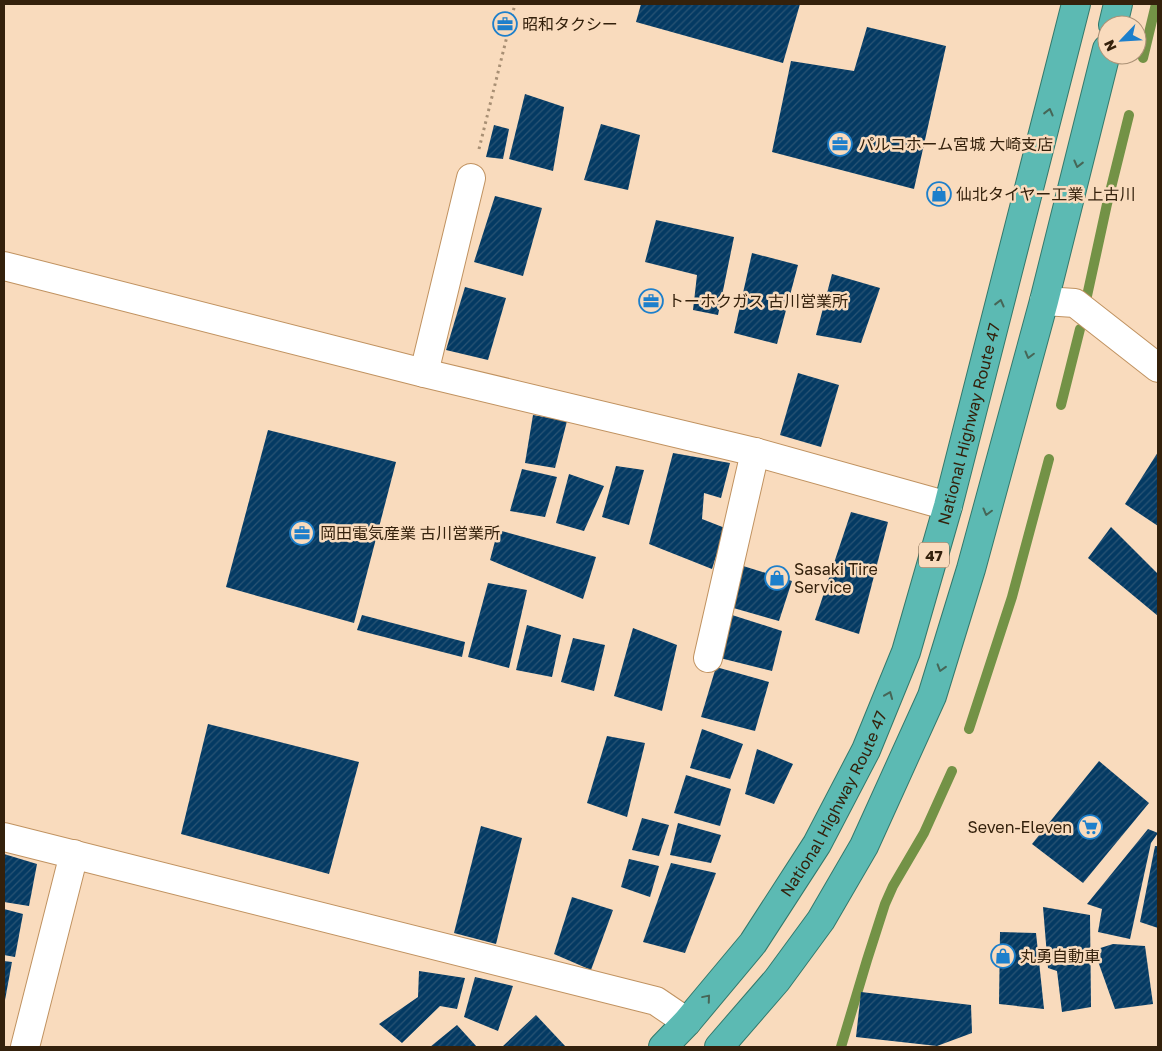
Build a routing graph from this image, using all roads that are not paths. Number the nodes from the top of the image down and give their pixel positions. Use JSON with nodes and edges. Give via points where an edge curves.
{"nodes":[{"id":1,"x":1076,"y":4,"type":"edge"},
{"id":2,"x":1103,"y":65,"type":"edge"},
{"id":3,"x":472,"y":178,"type":"road end"},
{"id":4,"x":4,"y":266,"type":"edge"},
{"id":5,"x":1044,"y":301,"type":"junction"},
{"id":6,"x":1158,"y":368,"type":"edge"},
{"id":7,"x":424,"y":373,"type":"junction"},
{"id":8,"x":755,"y":452,"type":"junction"},
{"id":9,"x":948,"y":506,"type":"junction"},
{"id":10,"x":708,"y":658,"type":"dead end"},
{"id":11,"x":4,"y":837,"type":"edge"},
{"id":12,"x":74,"y":854,"type":"junction"},
{"id":13,"x":688,"y":1022,"type":"junction"},
{"id":14,"x":25,"y":1047,"type":"edge"},
{"id":15,"x":663,"y":1047,"type":"edge"},
{"id":16,"x":719,"y":1047,"type":"edge"}],
"edges":[{"from":9,"to":1,"type":"highway","name":"National Highway Route 47","number":"47","one_way":true},
{"from":2,"to":5,"type":"highway","number":"47","one_way":true},
{"from":3,"to":7,"type":"street"},
{"from":4,"to":7,"type":"street"},
{"from":5,"to":6,"type":"street","via":[[1075,303]]},
{"from":5,"to":16,"type":"highway","number":"47","one_way":true,"via":[[971,569],[932,696],[864,846],[821,920],[777,980]]},
{"from":7,"to":8,"type":"street"},
{"from":8,"to":9,"type":"street"},
{"from":8,"to":10,"type":"street"},
{"from":13,"to":9,"type":"highway","name":"National Highway Route 47","number":"47","one_way":true,"via":[[754,943],[817,844],[866,750],[906,652]]},
{"from":11,"to":12,"type":"street"},
{"from":12,"to":13,"type":"street","via":[[656,1001]]},
{"from":12,"to":14,"type":"street"},
{"from":13,"to":15,"type":"highway","name":"National Highway Route 47","number":"47"}]}
